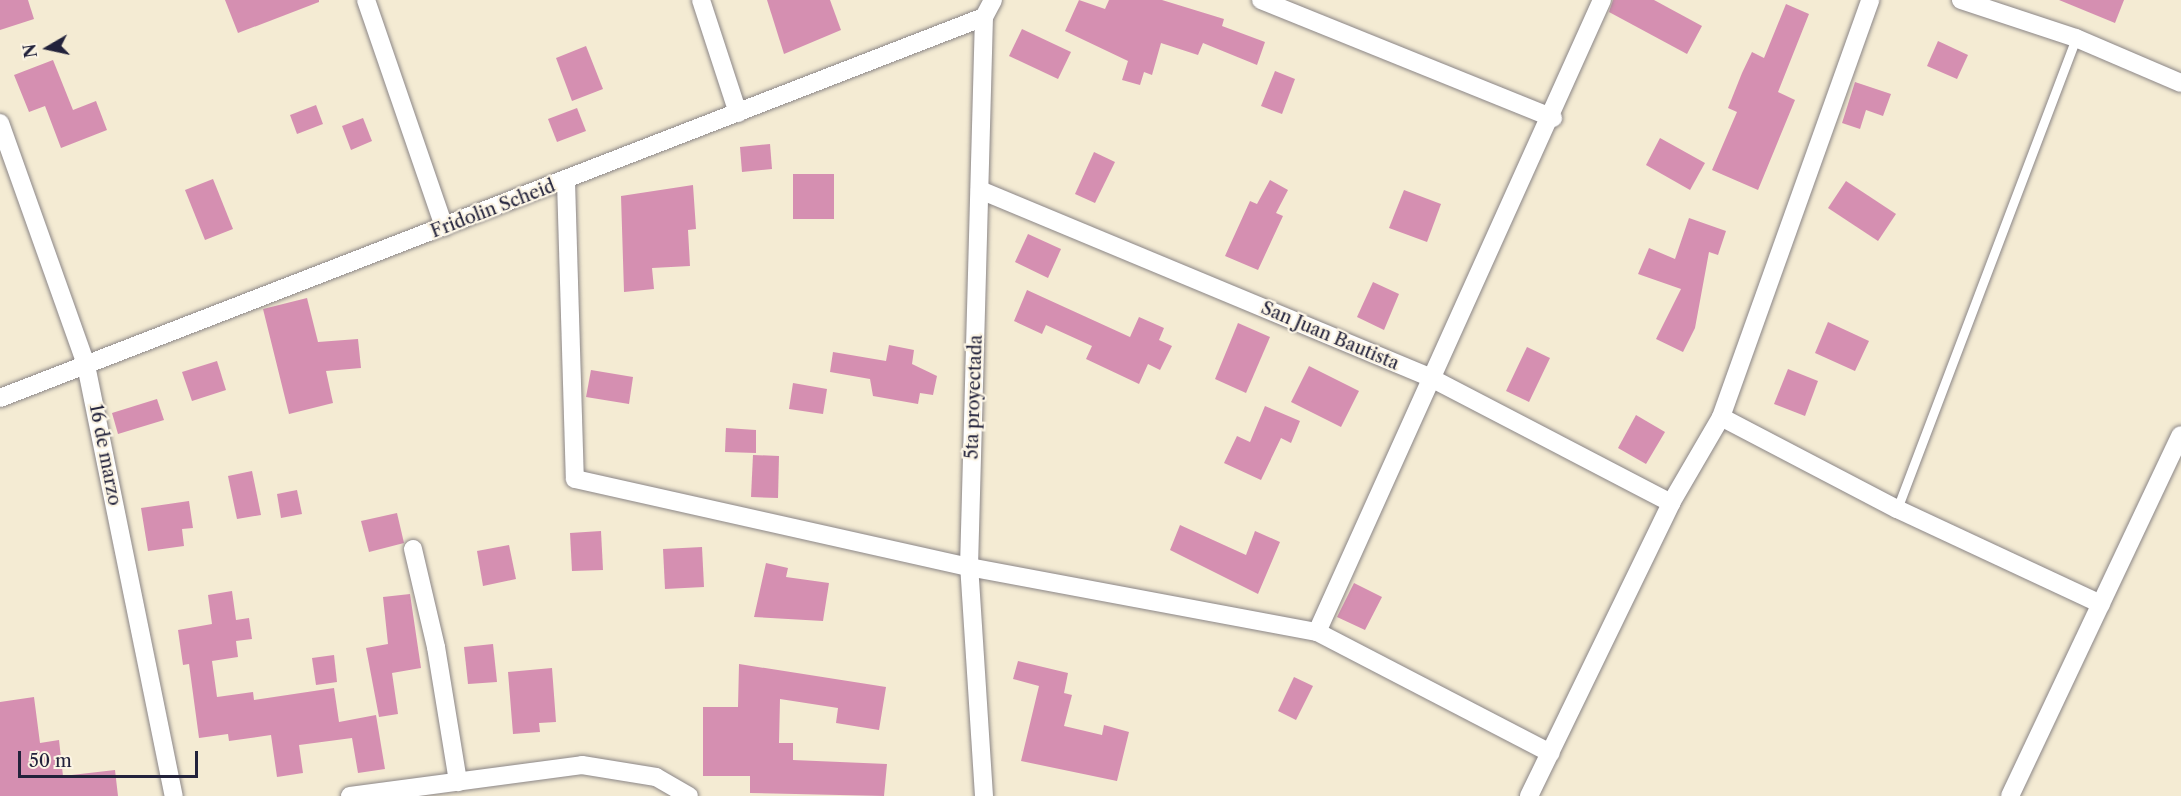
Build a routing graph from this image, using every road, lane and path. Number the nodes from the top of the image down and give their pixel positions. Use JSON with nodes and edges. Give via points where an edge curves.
{"nodes":[{"id":1,"x":366,"y":0,"type":"edge"},
{"id":2,"x":701,"y":0,"type":"edge"},
{"id":3,"x":993,"y":0,"type":"edge"},
{"id":4,"x":1261,"y":0,"type":"edge"},
{"id":5,"x":1602,"y":0,"type":"edge"},
{"id":6,"x":1870,"y":0,"type":"edge"},
{"id":7,"x":1961,"y":0,"type":"edge"},
{"id":8,"x":984,"y":17,"type":"junction"},
{"id":9,"x":2076,"y":38,"type":"junction"},
{"id":10,"x":2181,"y":83,"type":"edge"},
{"id":11,"x":738,"y":113,"type":"junction"},
{"id":12,"x":1553,"y":118,"type":"junction"},
{"id":13,"x":0,"y":123,"type":"edge"},
{"id":14,"x":566,"y":181,"type":"junction"},
{"id":15,"x":980,"y":190,"type":"junction"},
{"id":16,"x":444,"y":227,"type":"junction"},
{"id":17,"x":86,"y":365,"type":"junction"},
{"id":18,"x":1431,"y":378,"type":"junction"},
{"id":19,"x":0,"y":398,"type":"edge"},
{"id":20,"x":1721,"y":417,"type":"junction"},
{"id":21,"x":2181,"y":435,"type":"edge"},
{"id":22,"x":1671,"y":503,"type":"junction"},
{"id":23,"x":1897,"y":509,"type":"junction"},
{"id":24,"x":413,"y":549,"type":"dead end"},
{"id":25,"x":969,"y":567,"type":"junction"},
{"id":26,"x":2101,"y":604,"type":"junction"},
{"id":27,"x":1317,"y":632,"type":"junction"},
{"id":28,"x":1550,"y":753,"type":"junction"},
{"id":29,"x":458,"y":782,"type":"junction"},
{"id":30,"x":174,"y":796,"type":"edge"},
{"id":31,"x":350,"y":796,"type":"edge"},
{"id":32,"x":689,"y":796,"type":"edge"},
{"id":33,"x":984,"y":796,"type":"edge"},
{"id":34,"x":1529,"y":796,"type":"edge"},
{"id":35,"x":2010,"y":796,"type":"edge"}],
"edges":[{"from":1,"to":16,"type":"street"},
{"from":2,"to":11,"type":"street"},
{"from":3,"to":8,"type":"street","name":"5ta proyectada"},
{"from":4,"to":12,"type":"street"},
{"from":5,"to":12,"type":"street"},
{"from":6,"to":20,"type":"street"},
{"from":7,"to":9,"type":"street"},
{"from":8,"to":11,"type":"street","name":"Fridolin Scheid"},
{"from":8,"to":15,"type":"street","name":"5ta proyectada"},
{"from":9,"to":10,"type":"street"},
{"from":9,"to":23,"type":"lane"},
{"from":11,"to":14,"type":"street","name":"Fridolin Scheid"},
{"from":12,"to":18,"type":"street"},
{"from":13,"to":17,"type":"street","name":"16 de marzo"},
{"from":14,"to":16,"type":"street","name":"Fridolin Scheid"},
{"from":14,"to":25,"type":"street","via":[[575,479]]},
{"from":15,"to":18,"type":"street","name":"San Juan Bautista"},
{"from":15,"to":25,"type":"street","name":"5ta proyectada"},
{"from":16,"to":17,"type":"street","name":"Fridolin Scheid"},
{"from":17,"to":19,"type":"street","name":"Fridolin Scheid"},
{"from":17,"to":30,"type":"street","name":"16 de marzo"},
{"from":18,"to":22,"type":"street","name":"San Juan Bautista"},
{"from":18,"to":27,"type":"street"},
{"from":20,"to":22,"type":"street"},
{"from":20,"to":23,"type":"street"},
{"from":21,"to":26,"type":"street"},
{"from":22,"to":28,"type":"street"},
{"from":23,"to":26,"type":"street"},
{"from":24,"to":29,"type":"street","via":[[436,647]]},
{"from":25,"to":27,"type":"street"},
{"from":25,"to":33,"type":"street","name":"5ta proyectada"},
{"from":26,"to":35,"type":"street"},
{"from":27,"to":28,"type":"street"},
{"from":28,"to":34,"type":"street"},
{"from":29,"to":31,"type":"street"},
{"from":29,"to":32,"type":"street","via":[[582,765],[656,777]]}]}
